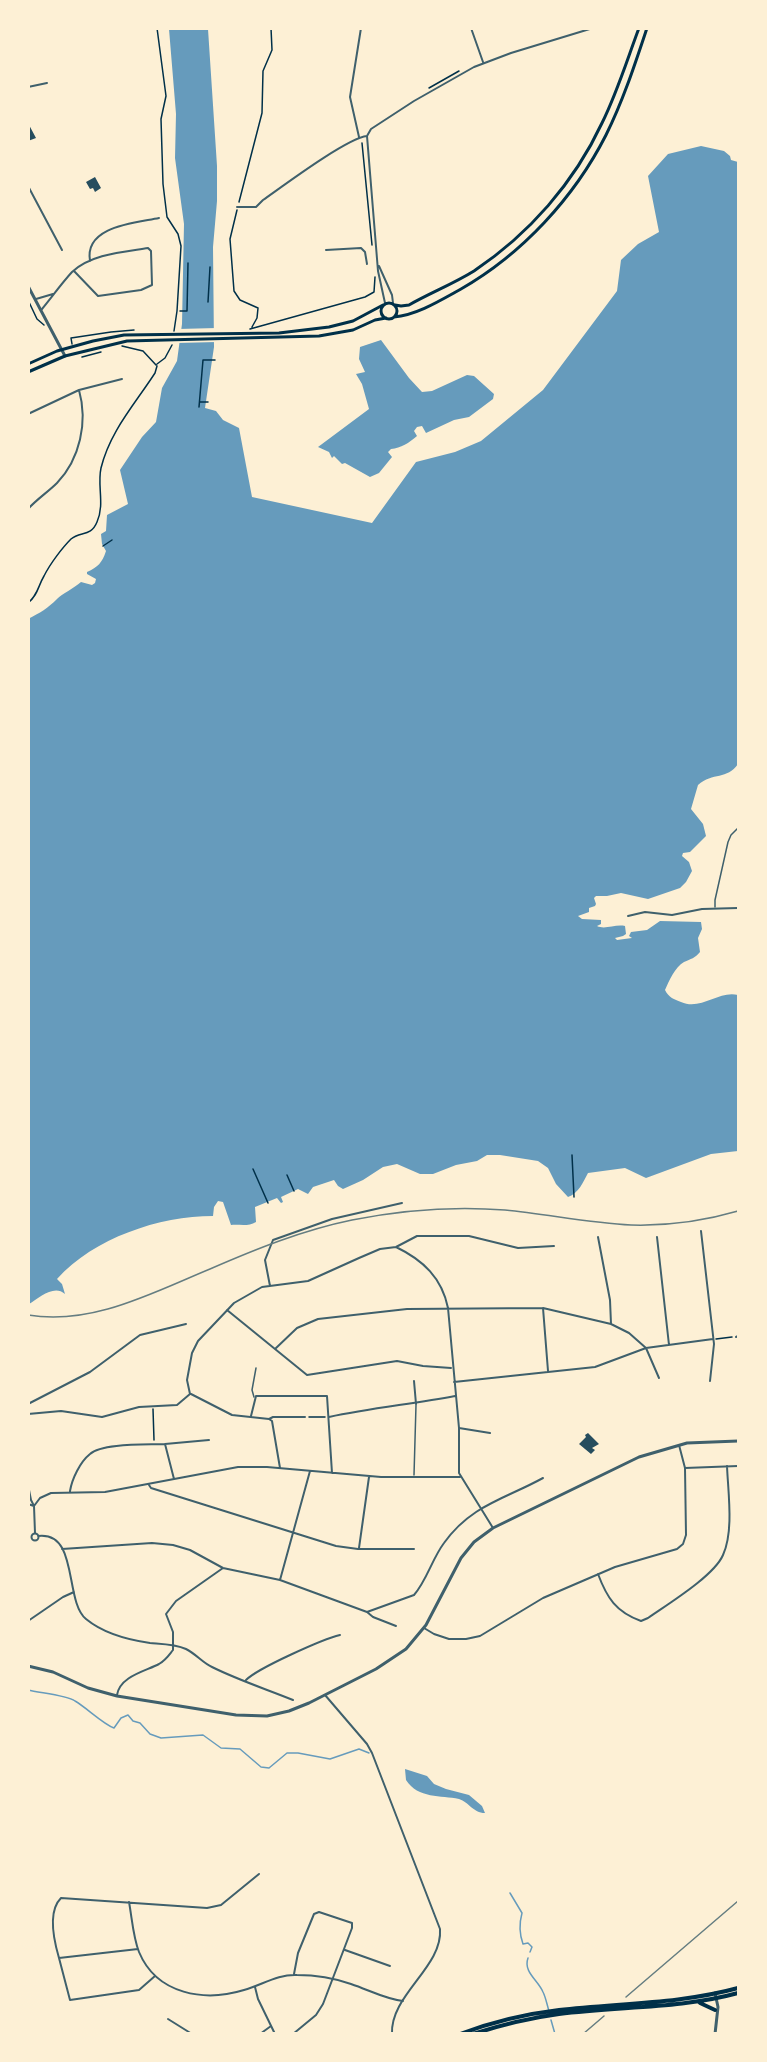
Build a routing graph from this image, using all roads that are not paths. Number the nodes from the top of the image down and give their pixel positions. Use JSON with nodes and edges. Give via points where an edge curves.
{"nodes":[{"id":1,"x":361,"y":28,"type":"edge"},
{"id":2,"x":471,"y":28,"type":"edge"},
{"id":3,"x":592,"y":28,"type":"edge"},
{"id":4,"x":639,"y":28,"type":"edge"},
{"id":5,"x":647,"y":28,"type":"edge"},
{"id":6,"x":483,"y":63,"type":"junction"},
{"id":7,"x":47,"y":83,"type":"dead end"},
{"id":8,"x":28,"y":87,"type":"edge"},
{"id":9,"x":367,"y":136,"type":"junction"},
{"id":10,"x":360,"y":137,"type":"junction"},
{"id":11,"x":28,"y":186,"type":"edge"},
{"id":12,"x":237,"y":207,"type":"road end"},
{"id":13,"x":159,"y":218,"type":"dead end"},
{"id":14,"x":62,"y":250,"type":"dead end"},
{"id":15,"x":326,"y":250,"type":"dead end"},
{"id":16,"x":90,"y":261,"type":"junction"},
{"id":17,"x":367,"y":264,"type":"dead end"},
{"id":18,"x":379,"y":266,"type":"junction"},
{"id":19,"x":74,"y":271,"type":"junction"},
{"id":20,"x":28,"y":286,"type":"edge"},
{"id":21,"x":53,"y":294,"type":"junction"},
{"id":22,"x":36,"y":299,"type":"junction"},
{"id":23,"x":384,"y":304,"type":"junction"},
{"id":24,"x":394,"y":304,"type":"junction"},
{"id":25,"x":42,"y":309,"type":"junction"},
{"id":26,"x":394,"y":317,"type":"junction"},
{"id":27,"x":386,"y":318,"type":"junction"},
{"id":28,"x":223,"y":337,"type":"junction"},
{"id":29,"x":62,"y":349,"type":"junction"},
{"id":30,"x":65,"y":356,"type":"junction"},
{"id":31,"x":28,"y":364,"type":"edge"},
{"id":32,"x":28,"y":372,"type":"edge"},
{"id":33,"x":122,"y":380,"type":"dead end"},
{"id":34,"x":79,"y":390,"type":"junction"},
{"id":35,"x":28,"y":414,"type":"edge"},
{"id":36,"x":28,"y":509,"type":"edge"},
{"id":37,"x":738,"y":828,"type":"edge"},
{"id":38,"x":715,"y":908,"type":"junction"},
{"id":39,"x":738,"y":908,"type":"edge"},
{"id":40,"x":628,"y":916,"type":"dead end"},
{"id":41,"x":402,"y":1203,"type":"dead end"},
{"id":42,"x":702,"y":1231,"type":"dead end"},
{"id":43,"x":598,"y":1237,"type":"dead end"},
{"id":44,"x":657,"y":1237,"type":"dead end"},
{"id":45,"x":554,"y":1246,"type":"dead end"},
{"id":46,"x":396,"y":1247,"type":"junction"},
{"id":47,"x":270,"y":1286,"type":"junction"},
{"id":48,"x":448,"y":1308,"type":"junction"},
{"id":49,"x":543,"y":1308,"type":"junction"},
{"id":50,"x":227,"y":1310,"type":"junction"},
{"id":51,"x":186,"y":1324,"type":"dead end"},
{"id":52,"x":611,"y":1324,"type":"junction"},
{"id":53,"x":712,"y":1339,"type":"junction"},
{"id":54,"x":669,"y":1345,"type":"junction"},
{"id":55,"x":646,"y":1348,"type":"junction"},
{"id":56,"x":275,"y":1349,"type":"junction"},
{"id":57,"x":256,"y":1368,"type":"dead end"},
{"id":58,"x":453,"y":1368,"type":"junction"},
{"id":59,"x":548,"y":1372,"type":"junction"},
{"id":60,"x":659,"y":1378,"type":"dead end"},
{"id":61,"x":414,"y":1381,"type":"dead end"},
{"id":62,"x":710,"y":1381,"type":"dead end"},
{"id":63,"x":454,"y":1383,"type":"junction"},
{"id":64,"x":190,"y":1394,"type":"junction"},
{"id":65,"x":455,"y":1396,"type":"junction"},
{"id":66,"x":254,"y":1397,"type":"junction"},
{"id":67,"x":28,"y":1404,"type":"edge"},
{"id":68,"x":416,"y":1404,"type":"junction"},
{"id":69,"x":28,"y":1414,"type":"edge"},
{"id":70,"x":251,"y":1416,"type":"junction"},
{"id":71,"x":305,"y":1417,"type":"road end"},
{"id":72,"x":329,"y":1417,"type":"junction"},
{"id":73,"x":269,"y":1419,"type":"junction"},
{"id":74,"x":459,"y":1428,"type":"junction"},
{"id":75,"x":490,"y":1433,"type":"dead end"},
{"id":76,"x":209,"y":1440,"type":"dead end"},
{"id":77,"x":738,"y":1441,"type":"edge"},
{"id":78,"x":165,"y":1444,"type":"junction"},
{"id":79,"x":679,"y":1445,"type":"junction"},
{"id":80,"x":28,"y":1458,"type":"edge"},
{"id":81,"x":727,"y":1466,"type":"junction"},
{"id":82,"x":738,"y":1466,"type":"edge"},
{"id":83,"x":28,"y":1468,"type":"edge"},
{"id":84,"x":280,"y":1468,"type":"junction"},
{"id":85,"x":684,"y":1468,"type":"junction"},
{"id":86,"x":310,"y":1471,"type":"junction"},
{"id":87,"x":332,"y":1473,"type":"junction"},
{"id":88,"x":369,"y":1477,"type":"junction"},
{"id":89,"x":460,"y":1477,"type":"junction"},
{"id":90,"x":414,"y":1478,"type":"junction"},
{"id":91,"x":543,"y":1478,"type":"dead end"},
{"id":92,"x":174,"y":1480,"type":"junction"},
{"id":93,"x":28,"y":1485,"type":"edge"},
{"id":94,"x":149,"y":1485,"type":"junction"},
{"id":95,"x":70,"y":1491,"type":"junction"},
{"id":96,"x":28,"y":1504,"type":"edge"},
{"id":97,"x":34,"y":1506,"type":"junction"},
{"id":98,"x":480,"y":1508,"type":"junction"},
{"id":99,"x":493,"y":1528,"type":"junction"},
{"id":100,"x":35,"y":1533,"type":"junction"},
{"id":101,"x":294,"y":1534,"type":"junction"},
{"id":102,"x":39,"y":1536,"type":"junction"},
{"id":103,"x":32,"y":1539,"type":"junction"},
{"id":104,"x":28,"y":1542,"type":"edge"},
{"id":105,"x":62,"y":1549,"type":"junction"},
{"id":106,"x":358,"y":1549,"type":"junction"},
{"id":107,"x":414,"y":1549,"type":"dead end"},
{"id":108,"x":223,"y":1568,"type":"junction"},
{"id":109,"x":598,"y":1574,"type":"junction"},
{"id":110,"x":280,"y":1580,"type":"junction"},
{"id":111,"x":74,"y":1593,"type":"junction"},
{"id":112,"x":367,"y":1612,"type":"junction"},
{"id":113,"x":28,"y":1621,"type":"edge"},
{"id":114,"x":396,"y":1626,"type":"dead end"},
{"id":115,"x":424,"y":1628,"type":"junction"},
{"id":116,"x":340,"y":1635,"type":"dead end"},
{"id":117,"x":174,"y":1646,"type":"junction"},
{"id":118,"x":28,"y":1666,"type":"edge"},
{"id":119,"x":246,"y":1681,"type":"junction"},
{"id":120,"x":325,"y":1695,"type":"junction"},
{"id":121,"x":117,"y":1696,"type":"junction"},
{"id":122,"x":293,"y":1700,"type":"dead end"},
{"id":123,"x":259,"y":1874,"type":"dead end"},
{"id":124,"x":129,"y":1902,"type":"junction"},
{"id":125,"x":138,"y":1949,"type":"junction"},
{"id":126,"x":344,"y":1949,"type":"junction"},
{"id":127,"x":59,"y":1958,"type":"junction"},
{"id":128,"x":390,"y":1966,"type":"dead end"},
{"id":129,"x":294,"y":1974,"type":"junction"},
{"id":130,"x":155,"y":1976,"type":"junction"},
{"id":131,"x":333,"y":1979,"type":"junction"},
{"id":132,"x":255,"y":1987,"type":"junction"},
{"id":133,"x":738,"y":1988,"type":"edge"},
{"id":134,"x":738,"y":1993,"type":"edge"},
{"id":135,"x":715,"y":1996,"type":"junction"},
{"id":136,"x":403,"y":2001,"type":"junction"},
{"id":137,"x":696,"y":2002,"type":"junction"},
{"id":138,"x":716,"y":2011,"type":"junction"},
{"id":139,"x":168,"y":2019,"type":"dead end"},
{"id":140,"x":271,"y":2026,"type":"junction"},
{"id":141,"x":192,"y":2034,"type":"edge"},
{"id":142,"x":260,"y":2034,"type":"edge"},
{"id":143,"x":275,"y":2034,"type":"edge"},
{"id":144,"x":293,"y":2034,"type":"edge"},
{"id":145,"x":392,"y":2034,"type":"edge"},
{"id":146,"x":460,"y":2034,"type":"edge"},
{"id":147,"x":473,"y":2034,"type":"edge"},
{"id":148,"x":716,"y":2034,"type":"edge"}],
"edges":[{"from":1,"to":10,"type":"street","via":[[350,97]]},
{"from":2,"to":6,"type":"street"},
{"from":3,"to":6,"type":"street"},
{"from":4,"to":24,"type":"main road","via":[[614,98],[592,143],[540,216],[473,271],[409,305]]},
{"from":5,"to":26,"type":"main road","via":[[606,135],[584,172],[546,221],[471,282],[442,299]]},
{"from":6,"to":9,"type":"street","via":[[429,92],[371,129]]},
{"from":7,"to":8,"type":"street"},
{"from":9,"to":10,"type":"street"},
{"from":9,"to":18,"type":"street"},
{"from":10,"to":12,"type":"street","via":[[256,207]]},
{"from":11,"to":14,"type":"street"},
{"from":13,"to":16,"type":"street","via":[[106,231],[91,247]]},
{"from":15,"to":17,"type":"street","via":[[361,248]]},
{"from":16,"to":19,"type":"street"},
{"from":16,"to":19,"type":"street","via":[[148,248],[151,287],[98,296]]},
{"from":18,"to":23,"type":"street"},
{"from":18,"to":24,"type":"street"},
{"from":19,"to":21,"type":"street"},
{"from":20,"to":22,"type":"street"},
{"from":21,"to":22,"type":"street"},
{"from":21,"to":25,"type":"street"},
{"from":22,"to":25,"type":"street"},
{"from":23,"to":24,"type":"main road"},
{"from":23,"to":27,"type":"main road","via":[[381,314]]},
{"from":23,"to":28,"type":"main road","via":[[353,321],[329,327]]},
{"from":24,"to":26,"type":"main road","via":[[398,310]]},
{"from":25,"to":29,"type":"street"},
{"from":26,"to":27,"type":"main road"},
{"from":27,"to":28,"type":"main road","via":[[353,330],[319,336]]},
{"from":28,"to":29,"type":"main road","via":[[124,335]]},
{"from":28,"to":30,"type":"main road","via":[[127,341]]},
{"from":29,"to":30,"type":"street"},
{"from":29,"to":31,"type":"main road"},
{"from":30,"to":32,"type":"main road"},
{"from":33,"to":34,"type":"street"},
{"from":34,"to":35,"type":"street"},
{"from":34,"to":36,"type":"street","via":[[83,422],[74,458],[59,481]]},
{"from":37,"to":38,"type":"lane","via":[[728,842]]},
{"from":38,"to":39,"type":"street"},
{"from":38,"to":40,"type":"street","via":[[672,915],[645,912]]},
{"from":41,"to":47,"type":"street","via":[[332,1219],[273,1240],[265,1260]]},
{"from":42,"to":53,"type":"street"},
{"from":43,"to":52,"type":"street"},
{"from":44,"to":54,"type":"street"},
{"from":45,"to":46,"type":"street","via":[[518,1248],[456,1235],[417,1236]]},
{"from":46,"to":47,"type":"street","via":[[370,1253],[308,1281]]},
{"from":46,"to":48,"type":"street","via":[[432,1272],[444,1290]]},
{"from":47,"to":50,"type":"street","via":[[251,1292]]},
{"from":48,"to":49,"type":"street"},
{"from":48,"to":56,"type":"street","via":[[318,1319],[297,1328]]},
{"from":48,"to":58,"type":"street"},
{"from":49,"to":52,"type":"street"},
{"from":49,"to":59,"type":"street"},
{"from":50,"to":56,"type":"street"},
{"from":50,"to":64,"type":"street","via":[[193,1349],[187,1380]]},
{"from":51,"to":67,"type":"street","via":[[140,1335],[90,1372]]},
{"from":52,"to":55,"type":"street"},
{"from":53,"to":54,"type":"street"},
{"from":53,"to":62,"type":"street"},
{"from":54,"to":55,"type":"street"},
{"from":55,"to":59,"type":"street","via":[[595,1367]]},
{"from":55,"to":60,"type":"street"},
{"from":56,"to":58,"type":"street","via":[[310,1375],[392,1362]]},
{"from":57,"to":66,"type":"lane"},
{"from":58,"to":63,"type":"street"},
{"from":59,"to":63,"type":"street"},
{"from":61,"to":68,"type":"street"},
{"from":63,"to":65,"type":"street"},
{"from":64,"to":69,"type":"street","via":[[177,1405],[139,1407],[102,1417],[61,1411]]},
{"from":64,"to":70,"type":"street","via":[[228,1413]]},
{"from":65,"to":68,"type":"street"},
{"from":65,"to":74,"type":"street"},
{"from":66,"to":70,"type":"street"},
{"from":66,"to":72,"type":"street","via":[[326,1396]]},
{"from":68,"to":72,"type":"street"},
{"from":68,"to":90,"type":"lane"},
{"from":70,"to":73,"type":"street"},
{"from":71,"to":73,"type":"street"},
{"from":72,"to":87,"type":"street"},
{"from":73,"to":84,"type":"street"},
{"from":74,"to":75,"type":"street"},
{"from":74,"to":89,"type":"street"},
{"from":76,"to":78,"type":"street"},
{"from":77,"to":79,"type":"street"},
{"from":78,"to":92,"type":"street"},
{"from":78,"to":95,"type":"street","via":[[120,1446],[91,1453],[76,1472]]},
{"from":79,"to":85,"type":"street"},
{"from":79,"to":99,"type":"street","via":[[629,1461]]},
{"from":80,"to":83,"type":"street"},
{"from":81,"to":82,"type":"street"},
{"from":81,"to":85,"type":"street"},
{"from":81,"to":109,"type":"street","via":[[727,1543],[719,1562],[708,1574],[641,1621],[615,1607]]},
{"from":84,"to":86,"type":"street"},
{"from":84,"to":92,"type":"street","via":[[238,1467]]},
{"from":85,"to":109,"type":"street","via":[[683,1544],[674,1551]]},
{"from":86,"to":87,"type":"street"},
{"from":86,"to":101,"type":"street"},
{"from":87,"to":88,"type":"street"},
{"from":88,"to":90,"type":"street"},
{"from":88,"to":106,"type":"street"},
{"from":89,"to":90,"type":"street"},
{"from":89,"to":98,"type":"street"},
{"from":91,"to":98,"type":"street"},
{"from":92,"to":94,"type":"street"},
{"from":93,"to":97,"type":"street"},
{"from":94,"to":95,"type":"street","via":[[105,1492]]},
{"from":94,"to":101,"type":"street"},
{"from":95,"to":97,"type":"street","via":[[45,1495]]},
{"from":96,"to":97,"type":"street"},
{"from":97,"to":100,"type":"street"},
{"from":98,"to":99,"type":"street"},
{"from":98,"to":112,"type":"street","via":[[445,1541],[414,1595]]},
{"from":99,"to":115,"type":"street","via":[[460,1558]]},
{"from":100,"to":102,"type":"street"},
{"from":100,"to":103,"type":"street"},
{"from":101,"to":106,"type":"street"},
{"from":101,"to":110,"type":"street"},
{"from":102,"to":103,"type":"street"},
{"from":102,"to":105,"type":"street","via":[[52,1537]]},
{"from":103,"to":104,"type":"street"},
{"from":105,"to":108,"type":"street","via":[[166,1544],[190,1550]]},
{"from":105,"to":111,"type":"street"},
{"from":106,"to":107,"type":"street"},
{"from":108,"to":110,"type":"street"},
{"from":108,"to":117,"type":"street","via":[[169,1608],[166,1614]]},
{"from":109,"to":115,"type":"street","via":[[543,1598],[480,1636],[449,1639]]},
{"from":110,"to":112,"type":"street"},
{"from":111,"to":113,"type":"street"},
{"from":111,"to":117,"type":"street","via":[[80,1613],[92,1623],[124,1638]]},
{"from":112,"to":114,"type":"street"},
{"from":115,"to":120,"type":"street","via":[[397,1656]]},
{"from":116,"to":119,"type":"street","via":[[289,1656]]},
{"from":117,"to":119,"type":"street"},
{"from":117,"to":121,"type":"street","via":[[163,1662],[119,1687]]},
{"from":118,"to":121,"type":"street"},
{"from":119,"to":122,"type":"street"},
{"from":120,"to":121,"type":"street","via":[[289,1711],[256,1716]]},
{"from":120,"to":136,"type":"street","via":[[372,1753],[440,1929],[440,1942],[434,1954]]},
{"from":123,"to":124,"type":"street","via":[[216,1907]]},
{"from":124,"to":125,"type":"street"},
{"from":124,"to":127,"type":"street","via":[[59,1899],[52,1930]]},
{"from":125,"to":127,"type":"street"},
{"from":125,"to":130,"type":"street"},
{"from":126,"to":128,"type":"street"},
{"from":126,"to":129,"type":"street","via":[[352,1923],[315,1913],[298,1953]]},
{"from":126,"to":131,"type":"street"},
{"from":127,"to":130,"type":"street","via":[[70,2000],[139,1990]]},
{"from":129,"to":131,"type":"street"},
{"from":129,"to":132,"type":"street"},
{"from":130,"to":132,"type":"street","via":[[176,1990],[198,1996],[221,1996]]},
{"from":131,"to":136,"type":"street"},
{"from":131,"to":144,"type":"street","via":[[316,2015]]},
{"from":132,"to":140,"type":"street"},
{"from":133,"to":135,"type":"highway"},
{"from":134,"to":135,"type":"highway"},
{"from":135,"to":137,"type":"highway"},
{"from":135,"to":138,"type":"street"},
{"from":135,"to":146,"type":"highway","via":[[549,2011]]},
{"from":136,"to":145,"type":"street","via":[[393,2021]]},
{"from":137,"to":138,"type":"highway"},
{"from":137,"to":147,"type":"highway","via":[[558,2014]]},
{"from":138,"to":148,"type":"street"},
{"from":139,"to":141,"type":"street"},
{"from":140,"to":142,"type":"street"},
{"from":140,"to":143,"type":"street"}]}
